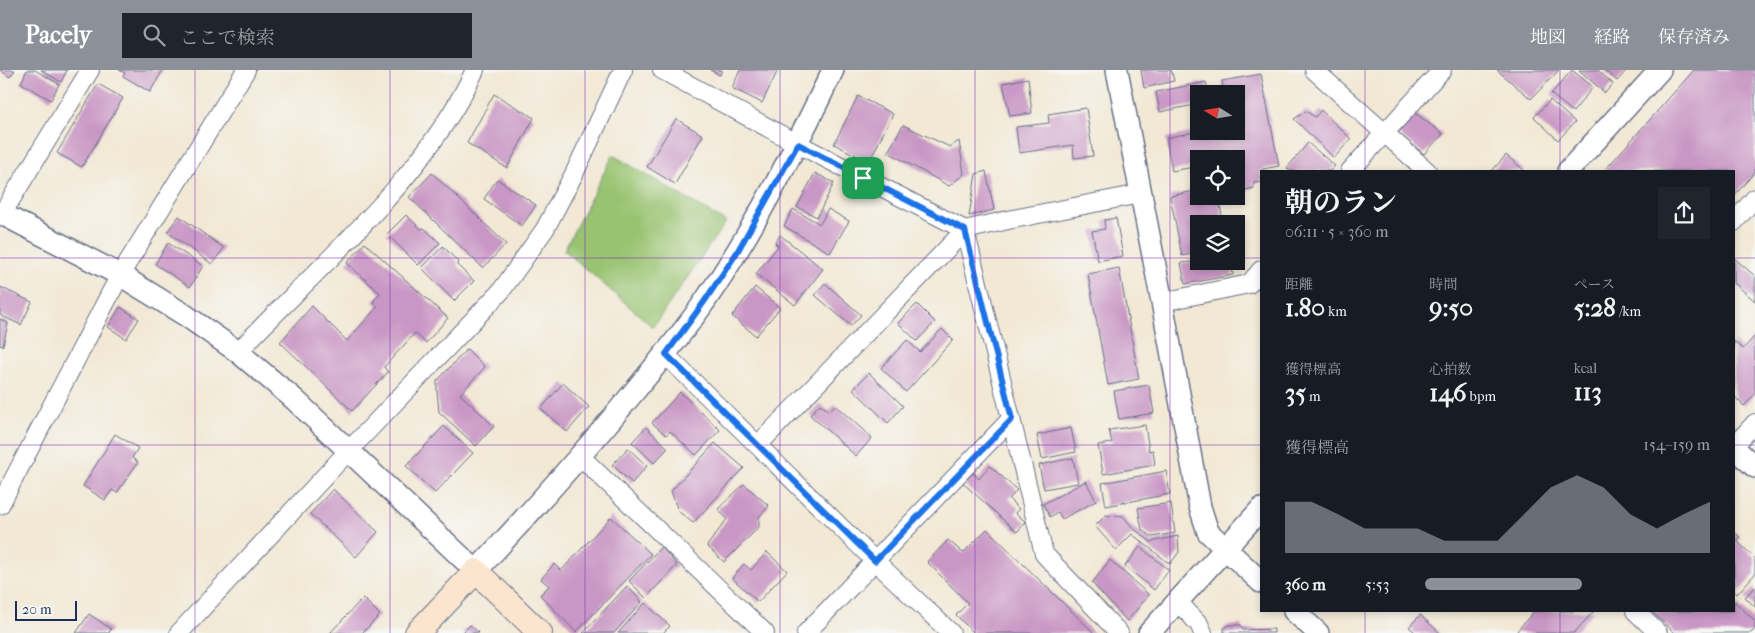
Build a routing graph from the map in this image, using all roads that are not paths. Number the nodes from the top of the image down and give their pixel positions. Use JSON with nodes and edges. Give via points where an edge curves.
{"nodes":[{"id":1,"x":90,"y":70,"type":"edge"},
{"id":2,"x":246,"y":70,"type":"edge"},
{"id":3,"x":475,"y":70,"type":"edge"},
{"id":4,"x":623,"y":70,"type":"edge"},
{"id":5,"x":662,"y":70,"type":"edge"},
{"id":6,"x":833,"y":70,"type":"edge"},
{"id":7,"x":1117,"y":70,"type":"edge"},
{"id":8,"x":1314,"y":70,"type":"edge"},
{"id":9,"x":1442,"y":70,"type":"edge"},
{"id":10,"x":1660,"y":70,"type":"edge"},
{"id":11,"x":1385,"y":133,"type":"junction"},
{"id":12,"x":798,"y":144,"type":"junction"},
{"id":13,"x":1351,"y":170,"type":"edge"},
{"id":14,"x":1426,"y":170,"type":"edge"},
{"id":15,"x":1569,"y":170,"type":"edge"},
{"id":16,"x":1140,"y":194,"type":"junction"},
{"id":17,"x":1755,"y":198,"type":"edge"},
{"id":18,"x":1,"y":213,"type":"edge"},
{"id":19,"x":1735,"y":221,"type":"edge"},
{"id":20,"x":965,"y":230,"type":"junction"},
{"id":21,"x":1260,"y":271,"type":"edge"},
{"id":22,"x":120,"y":275,"type":"junction"},
{"id":23,"x":1162,"y":302,"type":"junction"},
{"id":24,"x":238,"y":352,"type":"junction"},
{"id":25,"x":666,"y":354,"type":"junction"},
{"id":26,"x":1012,"y":419,"type":"junction"},
{"id":27,"x":1755,"y":423,"type":"edge"},
{"id":28,"x":758,"y":446,"type":"junction"},
{"id":29,"x":1735,"y":446,"type":"edge"},
{"id":30,"x":1735,"y":448,"type":"edge"},
{"id":31,"x":349,"y":450,"type":"junction"},
{"id":32,"x":581,"y":457,"type":"junction"},
{"id":33,"x":1755,"y":468,"type":"edge"},
{"id":34,"x":0,"y":505,"type":"edge"},
{"id":35,"x":1260,"y":510,"type":"edge"},
{"id":36,"x":1226,"y":549,"type":"junction"},
{"id":37,"x":875,"y":561,"type":"junction"},
{"id":38,"x":476,"y":571,"type":"junction"},
{"id":39,"x":1260,"y":581,"type":"edge"},
{"id":40,"x":1178,"y":602,"type":"junction"},
{"id":41,"x":1295,"y":612,"type":"edge"},
{"id":42,"x":1635,"y":612,"type":"edge"},
{"id":43,"x":179,"y":633,"type":"edge"},
{"id":44,"x":417,"y":633,"type":"edge"},
{"id":45,"x":540,"y":633,"type":"edge"},
{"id":46,"x":765,"y":633,"type":"edge"},
{"id":47,"x":806,"y":633,"type":"edge"},
{"id":48,"x":951,"y":633,"type":"edge"},
{"id":49,"x":1119,"y":633,"type":"edge"},
{"id":50,"x":1149,"y":633,"type":"edge"},
{"id":51,"x":1203,"y":633,"type":"edge"},
{"id":52,"x":1318,"y":633,"type":"edge"},
{"id":53,"x":1658,"y":633,"type":"edge"}],
"edges":[{"from":1,"to":18,"type":"street"},
{"from":2,"to":22,"type":"street"},
{"from":3,"to":24,"type":"street","via":[[445,125],[410,172]]},
{"from":4,"to":31,"type":"street","via":[[565,192],[525,260],[501,291]]},
{"from":5,"to":12,"type":"street"},
{"from":6,"to":12,"type":"street"},
{"from":7,"to":16,"type":"street"},
{"from":8,"to":11,"type":"street"},
{"from":9,"to":11,"type":"street"},
{"from":10,"to":15,"type":"street"},
{"from":11,"to":13,"type":"street"},
{"from":11,"to":14,"type":"street"},
{"from":12,"to":20,"type":"street"},
{"from":12,"to":25,"type":"street","via":[[736,254]]},
{"from":16,"to":20,"type":"street"},
{"from":16,"to":23,"type":"street"},
{"from":17,"to":19,"type":"street"},
{"from":18,"to":22,"type":"street"},
{"from":20,"to":26,"type":"street"},
{"from":20,"to":28,"type":"street"},
{"from":21,"to":23,"type":"street","via":[[1249,284]]},
{"from":22,"to":24,"type":"street"},
{"from":22,"to":34,"type":"street"},
{"from":23,"to":36,"type":"street","via":[[1200,507],[1208,532]]},
{"from":24,"to":31,"type":"street"},
{"from":25,"to":28,"type":"street"},
{"from":25,"to":32,"type":"street"},
{"from":26,"to":37,"type":"street"},
{"from":26,"to":49,"type":"street","via":[[1044,554]]},
{"from":27,"to":29,"type":"street"},
{"from":28,"to":37,"type":"street"},
{"from":30,"to":33,"type":"street"},
{"from":31,"to":38,"type":"street"},
{"from":31,"to":43,"type":"street"},
{"from":32,"to":38,"type":"street"},
{"from":32,"to":46,"type":"street"},
{"from":35,"to":36,"type":"street"},
{"from":36,"to":39,"type":"street"},
{"from":36,"to":40,"type":"street"},
{"from":37,"to":47,"type":"street"},
{"from":37,"to":48,"type":"street"},
{"from":38,"to":44,"type":"main road"},
{"from":38,"to":45,"type":"main road"},
{"from":40,"to":50,"type":"street"},
{"from":40,"to":51,"type":"street","via":[[1200,624]]},
{"from":41,"to":52,"type":"street"},
{"from":42,"to":53,"type":"street"}]}
